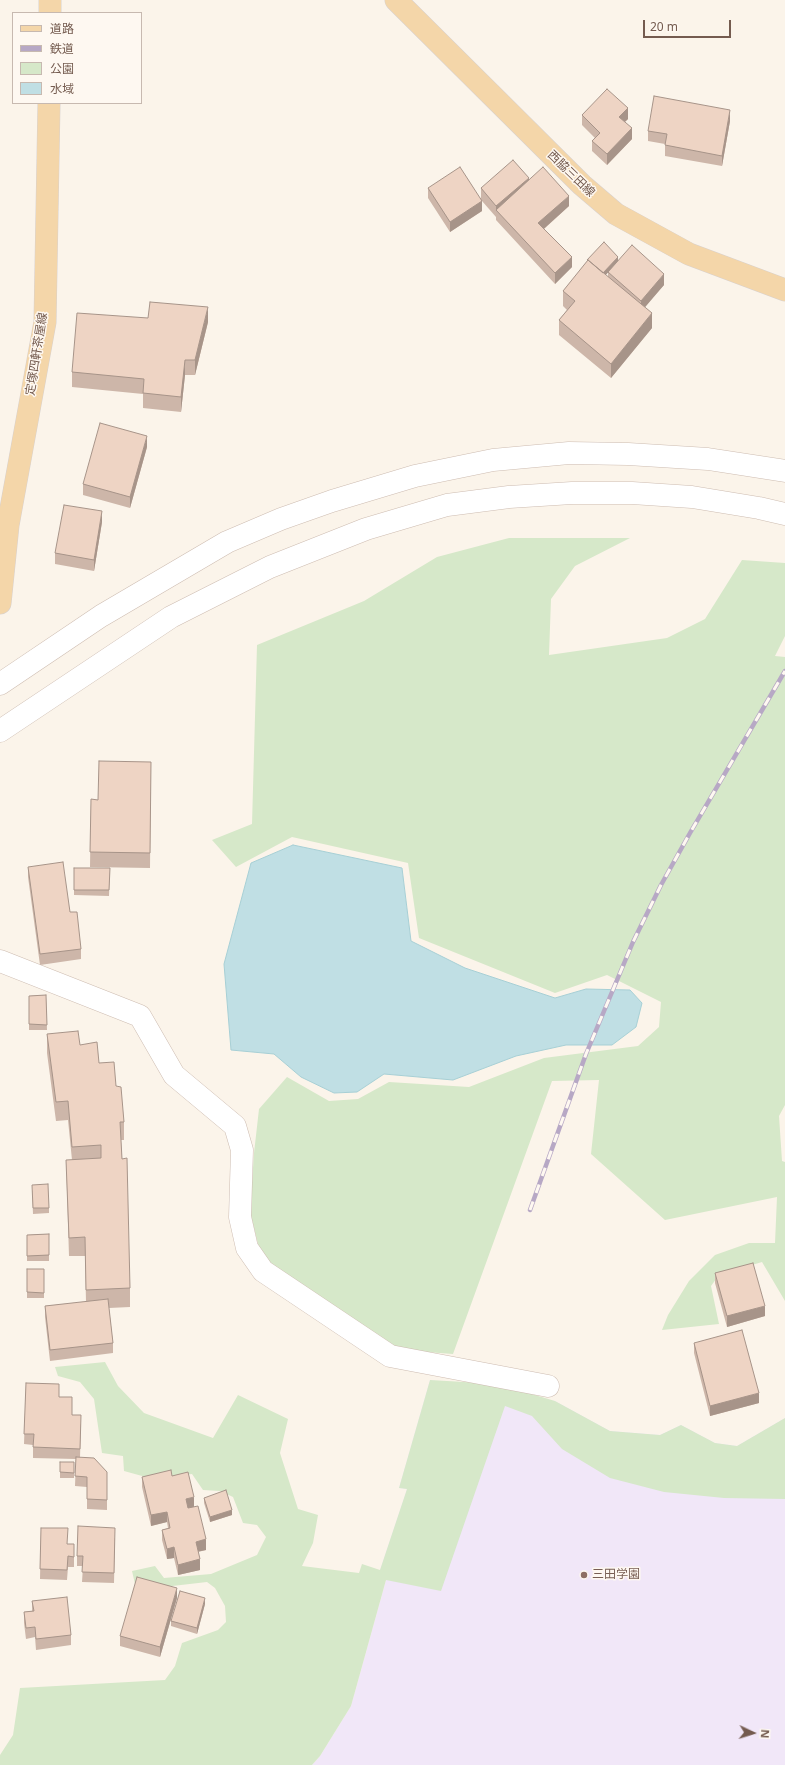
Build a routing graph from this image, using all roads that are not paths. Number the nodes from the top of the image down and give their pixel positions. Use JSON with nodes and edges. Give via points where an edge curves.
{"nodes":[{"id":1,"x":50,"y":0,"type":"edge"},
{"id":2,"x":396,"y":0,"type":"edge"},
{"id":3,"x":50,"y":12,"type":"edge"},
{"id":4,"x":49,"y":104,"type":"edge"},
{"id":5,"x":785,"y":290,"type":"edge"},
{"id":6,"x":785,"y":471,"type":"edge"},
{"id":7,"x":785,"y":514,"type":"edge"},
{"id":8,"x":0,"y":603,"type":"edge"},
{"id":9,"x":0,"y":684,"type":"edge"},
{"id":10,"x":0,"y":731,"type":"edge"},
{"id":11,"x":0,"y":961,"type":"edge"},
{"id":12,"x":548,"y":1386,"type":"dead end"}],
"edges":[{"from":1,"to":3,"type":"main road"},
{"from":2,"to":5,"type":"main road","name":"西脇三田線","via":[[582,185],[616,214],[689,254]]},
{"from":4,"to":8,"type":"main road","name":"定塚四軒茶屋線","via":[[45,322],[8,525]]},
{"from":6,"to":9,"type":"street","via":[[708,459],[569,453],[493,460],[416,476],[280,519],[227,542],[101,616]]},
{"from":7,"to":10,"type":"street","via":[[692,497],[632,493],[509,496],[447,505],[366,529],[270,567],[171,617]]},
{"from":11,"to":12,"type":"street","via":[[140,1016],[174,1075],[235,1126],[242,1150],[240,1217],[247,1248],[263,1271],[390,1356]]}]}
